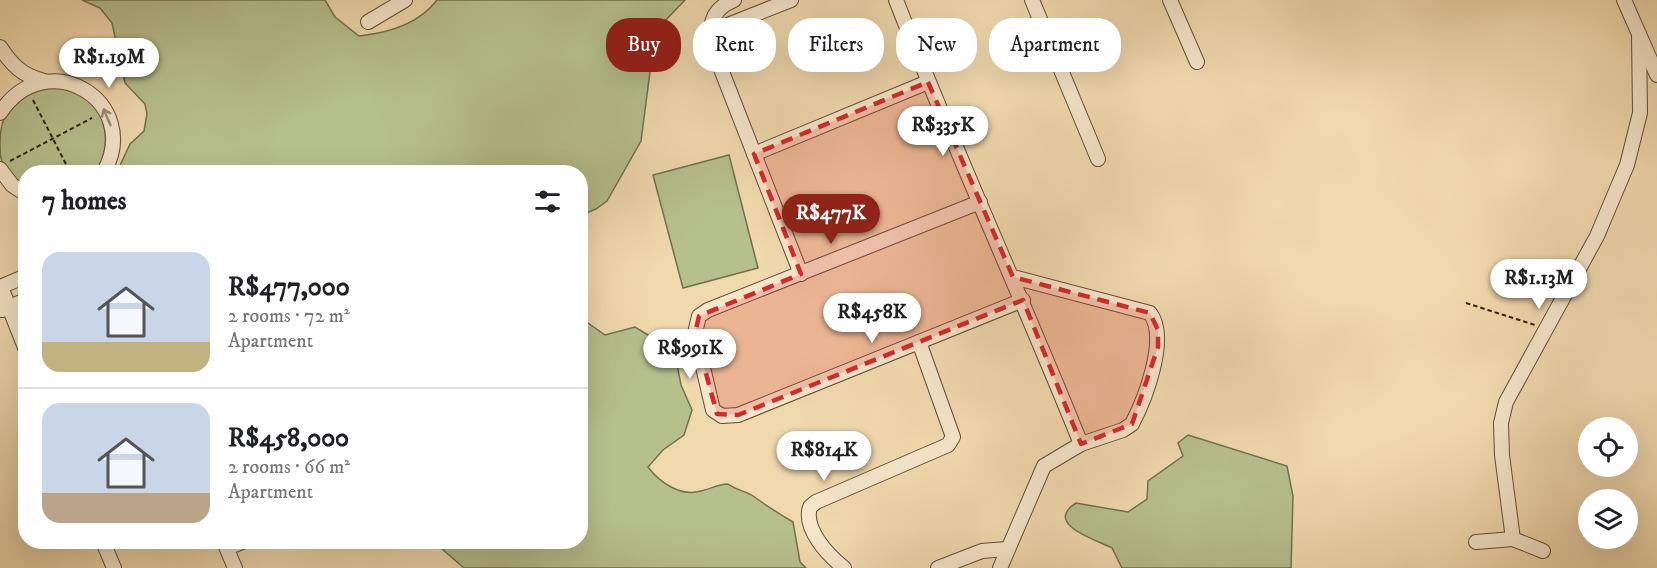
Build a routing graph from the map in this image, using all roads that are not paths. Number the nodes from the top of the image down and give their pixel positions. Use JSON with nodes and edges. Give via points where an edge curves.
{"nodes":[{"id":1,"x":405,"y":0,"type":"edge"},
{"id":2,"x":734,"y":0,"type":"edge"},
{"id":3,"x":791,"y":0,"type":"edge"},
{"id":4,"x":896,"y":0,"type":"edge"},
{"id":5,"x":1032,"y":0,"type":"edge"},
{"id":6,"x":1170,"y":0,"type":"edge"},
{"id":7,"x":1624,"y":0,"type":"edge"},
{"id":8,"x":712,"y":18,"type":"edge"},
{"id":9,"x":745,"y":18,"type":"edge"},
{"id":10,"x":368,"y":22,"type":"dead end"},
{"id":11,"x":1639,"y":34,"type":"junction"},
{"id":12,"x":0,"y":47,"type":"edge"},
{"id":13,"x":1197,"y":62,"type":"dead end"},
{"id":14,"x":14,"y":67,"type":"junction"},
{"id":15,"x":721,"y":72,"type":"edge"},
{"id":16,"x":1657,"y":75,"type":"edge"},
{"id":17,"x":45,"y":81,"type":"junction"},
{"id":18,"x":928,"y":82,"type":"junction"},
{"id":19,"x":4,"y":107,"type":"edge"},
{"id":20,"x":754,"y":154,"type":"junction"},
{"id":21,"x":1098,"y":159,"type":"dead end"},
{"id":22,"x":4,"y":165,"type":"edge"},
{"id":23,"x":107,"y":165,"type":"edge"},
{"id":24,"x":18,"y":189,"type":"edge"},
{"id":25,"x":980,"y":202,"type":"junction"},
{"id":26,"x":801,"y":274,"type":"junction"},
{"id":27,"x":1013,"y":277,"type":"junction"},
{"id":28,"x":18,"y":279,"type":"edge"},
{"id":29,"x":0,"y":287,"type":"edge"},
{"id":30,"x":1023,"y":300,"type":"junction"},
{"id":31,"x":18,"y":303,"type":"edge"},
{"id":32,"x":4,"y":309,"type":"edge"},
{"id":33,"x":18,"y":335,"type":"edge"},
{"id":34,"x":919,"y":342,"type":"junction"},
{"id":35,"x":1081,"y":444,"type":"junction"},
{"id":36,"x":1513,"y":539,"type":"junction"},
{"id":37,"x":1476,"y":542,"type":"dead end"},
{"id":38,"x":106,"y":549,"type":"edge"},
{"id":39,"x":228,"y":549,"type":"edge"},
{"id":40,"x":1007,"y":549,"type":"junction"},
{"id":41,"x":1543,"y":551,"type":"dead end"},
{"id":42,"x":114,"y":568,"type":"edge"},
{"id":43,"x":235,"y":568,"type":"edge"},
{"id":44,"x":844,"y":568,"type":"edge"},
{"id":45,"x":938,"y":568,"type":"edge"},
{"id":46,"x":1000,"y":568,"type":"edge"}],
"edges":[{"from":1,"to":10,"type":"street"},
{"from":2,"to":8,"type":"street","via":[[717,9]]},
{"from":3,"to":9,"type":"street"},
{"from":4,"to":18,"type":"street"},
{"from":5,"to":21,"type":"street"},
{"from":6,"to":13,"type":"street"},
{"from":7,"to":11,"type":"street"},
{"from":11,"to":16,"type":"street"},
{"from":11,"to":36,"type":"street","via":[[1640,113],[1634,144],[1597,236],[1506,402],[1501,423]]},
{"from":12,"to":14,"type":"street"},
{"from":14,"to":17,"type":"street"},
{"from":14,"to":19,"type":"street","via":[[15,86]]},
{"from":15,"to":20,"type":"street"},
{"from":17,"to":19,"type":"street","via":[[26,87]]},
{"from":23,"to":17,"type":"street","one_way":true,"via":[[113,137],[105,111],[80,86]]},
{"from":18,"to":20,"type":"street"},
{"from":18,"to":25,"type":"street"},
{"from":20,"to":26,"type":"street"},
{"from":22,"to":24,"type":"street","via":[[12,185]]},
{"from":25,"to":26,"type":"street"},
{"from":25,"to":27,"type":"street"},
{"from":26,"to":34,"type":"street","via":[[699,316],[695,333],[717,414],[738,415]]},
{"from":27,"to":30,"type":"street"},
{"from":27,"to":35,"type":"street","via":[[1142,309],[1156,320],[1158,347],[1132,424]]},
{"from":28,"to":29,"type":"street"},
{"from":29,"to":32,"type":"street"},
{"from":30,"to":34,"type":"street"},
{"from":30,"to":35,"type":"street"},
{"from":31,"to":32,"type":"street"},
{"from":32,"to":33,"type":"street"},
{"from":34,"to":44,"type":"street","via":[[953,437],[948,445],[810,507],[809,522],[815,535]]},
{"from":35,"to":40,"type":"street","via":[[1044,466]]},
{"from":36,"to":37,"type":"street"},
{"from":36,"to":41,"type":"street"},
{"from":38,"to":42,"type":"street"},
{"from":39,"to":43,"type":"street"},
{"from":40,"to":45,"type":"street","via":[[982,550]]},
{"from":40,"to":46,"type":"street"}]}
